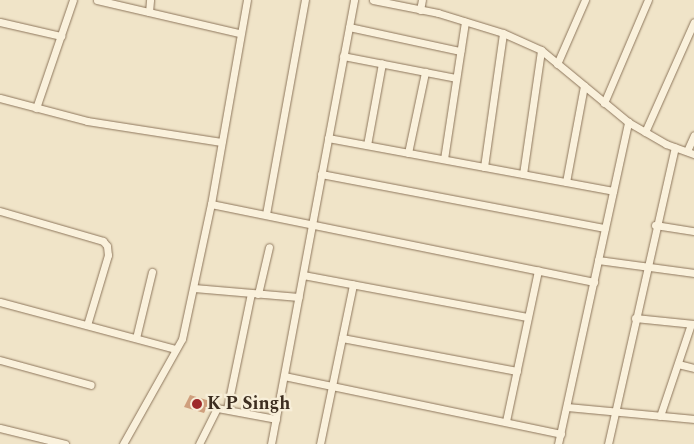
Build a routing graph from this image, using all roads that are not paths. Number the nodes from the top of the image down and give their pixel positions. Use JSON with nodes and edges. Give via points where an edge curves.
{"nodes":[{"id":1,"x":72,"y":0,"type":"edge"},
{"id":2,"x":97,"y":0,"type":"edge"},
{"id":3,"x":150,"y":0,"type":"edge"},
{"id":4,"x":247,"y":0,"type":"edge"},
{"id":5,"x":305,"y":0,"type":"edge"},
{"id":6,"x":354,"y":0,"type":"edge"},
{"id":7,"x":373,"y":0,"type":"edge"},
{"id":8,"x":422,"y":0,"type":"edge"},
{"id":9,"x":585,"y":0,"type":"edge"},
{"id":10,"x":648,"y":0,"type":"edge"},
{"id":11,"x":420,"y":10,"type":"junction"},
{"id":12,"x":149,"y":12,"type":"junction"},
{"id":13,"x":0,"y":22,"type":"edge"},
{"id":14,"x":465,"y":22,"type":"junction"},
{"id":15,"x":694,"y":22,"type":"edge"},
{"id":16,"x":349,"y":26,"type":"junction"},
{"id":17,"x":239,"y":33,"type":"junction"},
{"id":18,"x":503,"y":33,"type":"junction"},
{"id":19,"x":61,"y":36,"type":"junction"},
{"id":20,"x":541,"y":50,"type":"junction"},
{"id":21,"x":460,"y":51,"type":"junction"},
{"id":22,"x":343,"y":56,"type":"junction"},
{"id":23,"x":382,"y":64,"type":"junction"},
{"id":24,"x":557,"y":64,"type":"junction"},
{"id":25,"x":425,"y":72,"type":"junction"},
{"id":26,"x":456,"y":78,"type":"junction"},
{"id":27,"x":584,"y":86,"type":"junction"},
{"id":28,"x":0,"y":98,"type":"edge"},
{"id":29,"x":604,"y":103,"type":"junction"},
{"id":30,"x":36,"y":108,"type":"junction"},
{"id":31,"x":628,"y":122,"type":"junction"},
{"id":32,"x":645,"y":132,"type":"junction"},
{"id":33,"x":694,"y":135,"type":"edge"},
{"id":34,"x":328,"y":138,"type":"junction"},
{"id":35,"x":221,"y":142,"type":"junction"},
{"id":36,"x":367,"y":145,"type":"junction"},
{"id":37,"x":675,"y":147,"type":"junction"},
{"id":38,"x":690,"y":152,"type":"edge"},
{"id":39,"x":408,"y":153,"type":"junction"},
{"id":40,"x":444,"y":159,"type":"junction"},
{"id":41,"x":484,"y":167,"type":"junction"},
{"id":42,"x":321,"y":174,"type":"junction"},
{"id":43,"x":523,"y":174,"type":"junction"},
{"id":44,"x":566,"y":182,"type":"junction"},
{"id":45,"x":613,"y":191,"type":"junction"},
{"id":46,"x":211,"y":204,"type":"junction"},
{"id":47,"x":0,"y":212,"type":"edge"},
{"id":48,"x":266,"y":214,"type":"junction"},
{"id":49,"x":312,"y":223,"type":"junction"},
{"id":50,"x":655,"y":225,"type":"junction"},
{"id":51,"x":605,"y":228,"type":"junction"},
{"id":52,"x":694,"y":231,"type":"edge"},
{"id":53,"x":269,"y":247,"type":"dead end"},
{"id":54,"x":598,"y":260,"type":"junction"},
{"id":55,"x":646,"y":267,"type":"junction"},
{"id":56,"x":538,"y":270,"type":"junction"},
{"id":57,"x":152,"y":272,"type":"dead end"},
{"id":58,"x":694,"y":273,"type":"edge"},
{"id":59,"x":303,"y":275,"type":"junction"},
{"id":60,"x":594,"y":282,"type":"junction"},
{"id":61,"x":353,"y":284,"type":"junction"},
{"id":62,"x":194,"y":288,"type":"junction"},
{"id":63,"x":255,"y":294,"type":"junction"},
{"id":64,"x":299,"y":297,"type":"junction"},
{"id":65,"x":0,"y":302,"type":"edge"},
{"id":66,"x":528,"y":317,"type":"junction"},
{"id":67,"x":635,"y":318,"type":"junction"},
{"id":68,"x":693,"y":324,"type":"edge"},
{"id":69,"x":87,"y":325,"type":"junction"},
{"id":70,"x":136,"y":338,"type":"junction"},
{"id":71,"x":342,"y":338,"type":"junction"},
{"id":72,"x":176,"y":349,"type":"junction"},
{"id":73,"x":0,"y":360,"type":"edge"},
{"id":74,"x":678,"y":364,"type":"junction"},
{"id":75,"x":694,"y":368,"type":"edge"},
{"id":76,"x":517,"y":371,"type":"junction"},
{"id":77,"x":284,"y":376,"type":"junction"},
{"id":78,"x":91,"y":385,"type":"dead end"},
{"id":79,"x":332,"y":386,"type":"junction"},
{"id":80,"x":567,"y":407,"type":"junction"},
{"id":81,"x":227,"y":409,"type":"junction"},
{"id":82,"x":615,"y":411,"type":"junction"},
{"id":83,"x":660,"y":416,"type":"junction"},
{"id":84,"x":276,"y":419,"type":"junction"},
{"id":85,"x":694,"y":419,"type":"edge"},
{"id":86,"x":506,"y":421,"type":"junction"},
{"id":87,"x":0,"y":428,"type":"edge"},
{"id":88,"x":561,"y":434,"type":"junction"},
{"id":89,"x":63,"y":444,"type":"edge"},
{"id":90,"x":123,"y":444,"type":"edge"},
{"id":91,"x":199,"y":444,"type":"edge"},
{"id":92,"x":271,"y":444,"type":"edge"},
{"id":93,"x":320,"y":444,"type":"edge"},
{"id":94,"x":558,"y":444,"type":"edge"},
{"id":95,"x":608,"y":444,"type":"edge"}],
"edges":[{"from":1,"to":19,"type":"street"},
{"from":2,"to":12,"type":"street"},
{"from":3,"to":12,"type":"street"},
{"from":4,"to":17,"type":"street"},
{"from":5,"to":48,"type":"street"},
{"from":6,"to":16,"type":"street"},
{"from":7,"to":11,"type":"street"},
{"from":8,"to":11,"type":"street"},
{"from":9,"to":24,"type":"street"},
{"from":10,"to":29,"type":"street"},
{"from":11,"to":14,"type":"street"},
{"from":12,"to":17,"type":"street"},
{"from":13,"to":19,"type":"street"},
{"from":14,"to":18,"type":"street"},
{"from":14,"to":21,"type":"street"},
{"from":15,"to":32,"type":"street"},
{"from":16,"to":21,"type":"street"},
{"from":16,"to":22,"type":"street"},
{"from":17,"to":35,"type":"street"},
{"from":18,"to":20,"type":"street"},
{"from":18,"to":41,"type":"street"},
{"from":19,"to":30,"type":"street"},
{"from":20,"to":24,"type":"street"},
{"from":20,"to":43,"type":"street"},
{"from":21,"to":26,"type":"street"},
{"from":22,"to":23,"type":"street"},
{"from":22,"to":34,"type":"street"},
{"from":23,"to":25,"type":"street"},
{"from":23,"to":36,"type":"street"},
{"from":24,"to":27,"type":"street"},
{"from":25,"to":26,"type":"street"},
{"from":25,"to":39,"type":"street"},
{"from":26,"to":40,"type":"street"},
{"from":27,"to":29,"type":"street"},
{"from":27,"to":44,"type":"street"},
{"from":28,"to":30,"type":"street"},
{"from":29,"to":31,"type":"street"},
{"from":30,"to":35,"type":"street","via":[[87,121]]},
{"from":31,"to":32,"type":"street"},
{"from":31,"to":45,"type":"street"},
{"from":32,"to":37,"type":"street"},
{"from":33,"to":38,"type":"street"},
{"from":34,"to":36,"type":"street"},
{"from":34,"to":42,"type":"street"},
{"from":35,"to":46,"type":"street"},
{"from":36,"to":39,"type":"street"},
{"from":37,"to":38,"type":"street"},
{"from":37,"to":50,"type":"street"},
{"from":39,"to":40,"type":"street"},
{"from":40,"to":41,"type":"street"},
{"from":41,"to":43,"type":"street"},
{"from":42,"to":49,"type":"street"},
{"from":42,"to":51,"type":"street"},
{"from":43,"to":44,"type":"street"},
{"from":44,"to":45,"type":"street"},
{"from":45,"to":51,"type":"street"},
{"from":46,"to":48,"type":"street"},
{"from":46,"to":62,"type":"street"},
{"from":47,"to":69,"type":"street","via":[[103,241],[107,246],[108,255]]},
{"from":48,"to":49,"type":"street"},
{"from":49,"to":56,"type":"street"},
{"from":49,"to":59,"type":"street"},
{"from":50,"to":52,"type":"street"},
{"from":50,"to":55,"type":"street"},
{"from":51,"to":54,"type":"street"},
{"from":53,"to":63,"type":"street"},
{"from":54,"to":55,"type":"street"},
{"from":54,"to":60,"type":"street"},
{"from":55,"to":58,"type":"street"},
{"from":55,"to":67,"type":"street"},
{"from":56,"to":60,"type":"street"},
{"from":56,"to":66,"type":"street"},
{"from":57,"to":70,"type":"street"},
{"from":59,"to":61,"type":"street"},
{"from":59,"to":64,"type":"street"},
{"from":60,"to":80,"type":"street"},
{"from":61,"to":66,"type":"street"},
{"from":61,"to":71,"type":"street"},
{"from":62,"to":63,"type":"street"},
{"from":62,"to":72,"type":"street"},
{"from":63,"to":64,"type":"street"},
{"from":63,"to":81,"type":"street"},
{"from":64,"to":77,"type":"street"},
{"from":65,"to":69,"type":"street"},
{"from":66,"to":76,"type":"street"},
{"from":67,"to":68,"type":"street"},
{"from":67,"to":82,"type":"street"},
{"from":68,"to":74,"type":"street"},
{"from":69,"to":70,"type":"street"},
{"from":70,"to":72,"type":"street"},
{"from":71,"to":76,"type":"street"},
{"from":71,"to":79,"type":"street"},
{"from":72,"to":90,"type":"street"},
{"from":73,"to":78,"type":"street"},
{"from":74,"to":75,"type":"street"},
{"from":74,"to":83,"type":"street"},
{"from":76,"to":86,"type":"street"},
{"from":77,"to":79,"type":"street"},
{"from":77,"to":84,"type":"street"},
{"from":79,"to":86,"type":"street"},
{"from":79,"to":93,"type":"street"},
{"from":80,"to":82,"type":"street"},
{"from":80,"to":88,"type":"street"},
{"from":81,"to":84,"type":"street"},
{"from":81,"to":91,"type":"street","via":[[213,411]]},
{"from":82,"to":83,"type":"street"},
{"from":82,"to":95,"type":"street"},
{"from":83,"to":85,"type":"street"},
{"from":84,"to":92,"type":"street"},
{"from":86,"to":88,"type":"street"},
{"from":87,"to":89,"type":"street"},
{"from":88,"to":94,"type":"street"}]}
